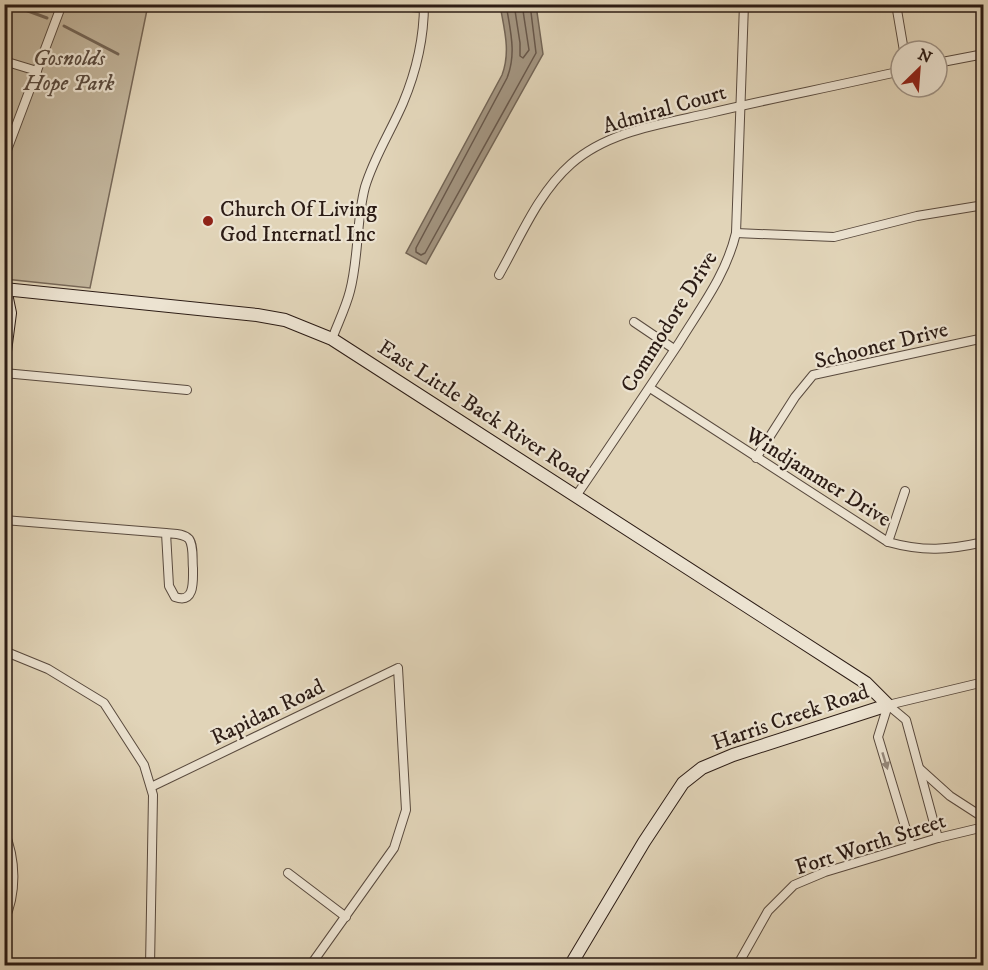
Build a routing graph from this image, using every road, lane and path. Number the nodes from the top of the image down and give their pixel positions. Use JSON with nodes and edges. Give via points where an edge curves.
{"nodes":[{"id":1,"x":62,"y":4,"type":"edge"},
{"id":2,"x":374,"y":4,"type":"edge"},
{"id":3,"x":744,"y":4,"type":"edge"},
{"id":4,"x":896,"y":4,"type":"edge"},
{"id":5,"x":424,"y":6,"type":"edge"},
{"id":6,"x":902,"y":39,"type":"edge"},
{"id":7,"x":984,"y":54,"type":"edge"},
{"id":8,"x":4,"y":61,"type":"edge"},
{"id":9,"x":949,"y":61,"type":"edge"},
{"id":10,"x":37,"y":70,"type":"junction"},
{"id":11,"x":889,"y":74,"type":"edge"},
{"id":12,"x":740,"y":106,"type":"junction"},
{"id":13,"x":4,"y":158,"type":"edge"},
{"id":14,"x":984,"y":205,"type":"edge"},
{"id":15,"x":736,"y":233,"type":"junction"},
{"id":16,"x":499,"y":275,"type":"dead end"},
{"id":17,"x":5,"y":289,"type":"edge"},
{"id":18,"x":634,"y":322,"type":"dead end"},
{"id":19,"x":984,"y":338,"type":"edge"},
{"id":20,"x":332,"y":339,"type":"junction"},
{"id":21,"x":674,"y":349,"type":"junction"},
{"id":22,"x":4,"y":359,"type":"edge"},
{"id":23,"x":4,"y":373,"type":"edge"},
{"id":24,"x":650,"y":388,"type":"junction"},
{"id":25,"x":187,"y":390,"type":"dead end"},
{"id":26,"x":756,"y":458,"type":"junction"},
{"id":27,"x":905,"y":491,"type":"dead end"},
{"id":28,"x":576,"y":496,"type":"junction"},
{"id":29,"x":4,"y":520,"type":"edge"},
{"id":30,"x":166,"y":533,"type":"junction"},
{"id":31,"x":888,"y":542,"type":"junction"},
{"id":32,"x":984,"y":542,"type":"edge"},
{"id":33,"x":4,"y":651,"type":"edge"},
{"id":34,"x":984,"y":682,"type":"edge"},
{"id":35,"x":888,"y":705,"type":"junction"},
{"id":36,"x":919,"y":769,"type":"junction"},
{"id":37,"x":151,"y":787,"type":"junction"},
{"id":38,"x":984,"y":818,"type":"edge"},
{"id":39,"x":984,"y":827,"type":"edge"},
{"id":40,"x":4,"y":831,"type":"edge"},
{"id":41,"x":938,"y":838,"type":"junction"},
{"id":42,"x":911,"y":846,"type":"junction"},
{"id":43,"x":288,"y":873,"type":"dead end"},
{"id":44,"x":346,"y":917,"type":"junction"},
{"id":45,"x":4,"y":921,"type":"edge"},
{"id":46,"x":150,"y":966,"type":"edge"},
{"id":47,"x":310,"y":966,"type":"edge"},
{"id":48,"x":570,"y":966,"type":"edge"},
{"id":49,"x":737,"y":966,"type":"edge"}],
"edges":[{"from":1,"to":10,"type":"street"},
{"from":2,"to":5,"type":"street"},
{"from":3,"to":12,"type":"street","name":"Commodore Drive"},
{"from":4,"to":6,"type":"street"},
{"from":5,"to":20,"type":"street","via":[[412,80],[365,188],[350,291]]},
{"from":7,"to":9,"type":"street"},
{"from":8,"to":10,"type":"street"},
{"from":10,"to":13,"type":"street"},
{"from":11,"to":12,"type":"street","name":"Admiral Court"},
{"from":12,"to":15,"type":"street","name":"Commodore Drive"},
{"from":12,"to":16,"type":"street","name":"Admiral Court","via":[[616,136],[593,148],[570,165],[540,201]]},
{"from":14,"to":15,"type":"street","via":[[917,216],[834,237]]},
{"from":15,"to":21,"type":"street","name":"Commodore Drive","via":[[718,281]]},
{"from":17,"to":20,"type":"street","name":"East Little Back River Road","via":[[257,315],[285,320]]},
{"from":17,"to":22,"type":"street","via":[[10,313]]},
{"from":18,"to":21,"type":"street"},
{"from":19,"to":26,"type":"street","name":"Schooner Drive","via":[[813,375]]},
{"from":20,"to":28,"type":"street","name":"East Little Back River Road"},
{"from":21,"to":24,"type":"street","name":"Commodore Drive"},
{"from":23,"to":25,"type":"street"},
{"from":24,"to":26,"type":"street","name":"Windjammer Drive"},
{"from":24,"to":28,"type":"street","name":"Commodore Drive"},
{"from":26,"to":31,"type":"street","name":"Windjammer Drive"},
{"from":27,"to":31,"type":"street"},
{"from":28,"to":35,"type":"street","name":"East Little Back River Road","via":[[866,683]]},
{"from":29,"to":30,"type":"street"},
{"from":30,"to":30,"type":"street","via":[[184,536],[192,548],[194,586],[182,600],[170,586]]},
{"from":31,"to":32,"type":"street","name":"Windjammer Drive","via":[[931,550]]},
{"from":33,"to":37,"type":"street","via":[[48,669],[104,703],[144,765]]},
{"from":34,"to":35,"type":"street","name":"Harris Creek Road"},
{"from":35,"to":36,"type":"street","name":"East Little Back River Road","via":[[906,720]]},
{"from":35,"to":42,"type":"street","one_way":true,"via":[[878,737]]},
{"from":35,"to":48,"type":"street","name":"Harris Creek Road","via":[[702,768],[672,799]]},
{"from":36,"to":38,"type":"street"},
{"from":36,"to":41,"type":"street","name":"East Little Back River Road"},
{"from":37,"to":44,"type":"street","name":"Rapidan Road","via":[[398,668],[406,810],[394,848]]},
{"from":37,"to":46,"type":"street"},
{"from":39,"to":41,"type":"street","name":"Fort Worth Street"},
{"from":40,"to":45,"type":"street","via":[[13,856],[13,885]]},
{"from":41,"to":42,"type":"street","name":"Fort Worth Street"},
{"from":42,"to":49,"type":"street","name":"Fort Worth Street","via":[[794,885],[768,911]]},
{"from":43,"to":44,"type":"street"},
{"from":44,"to":47,"type":"street"}]}
